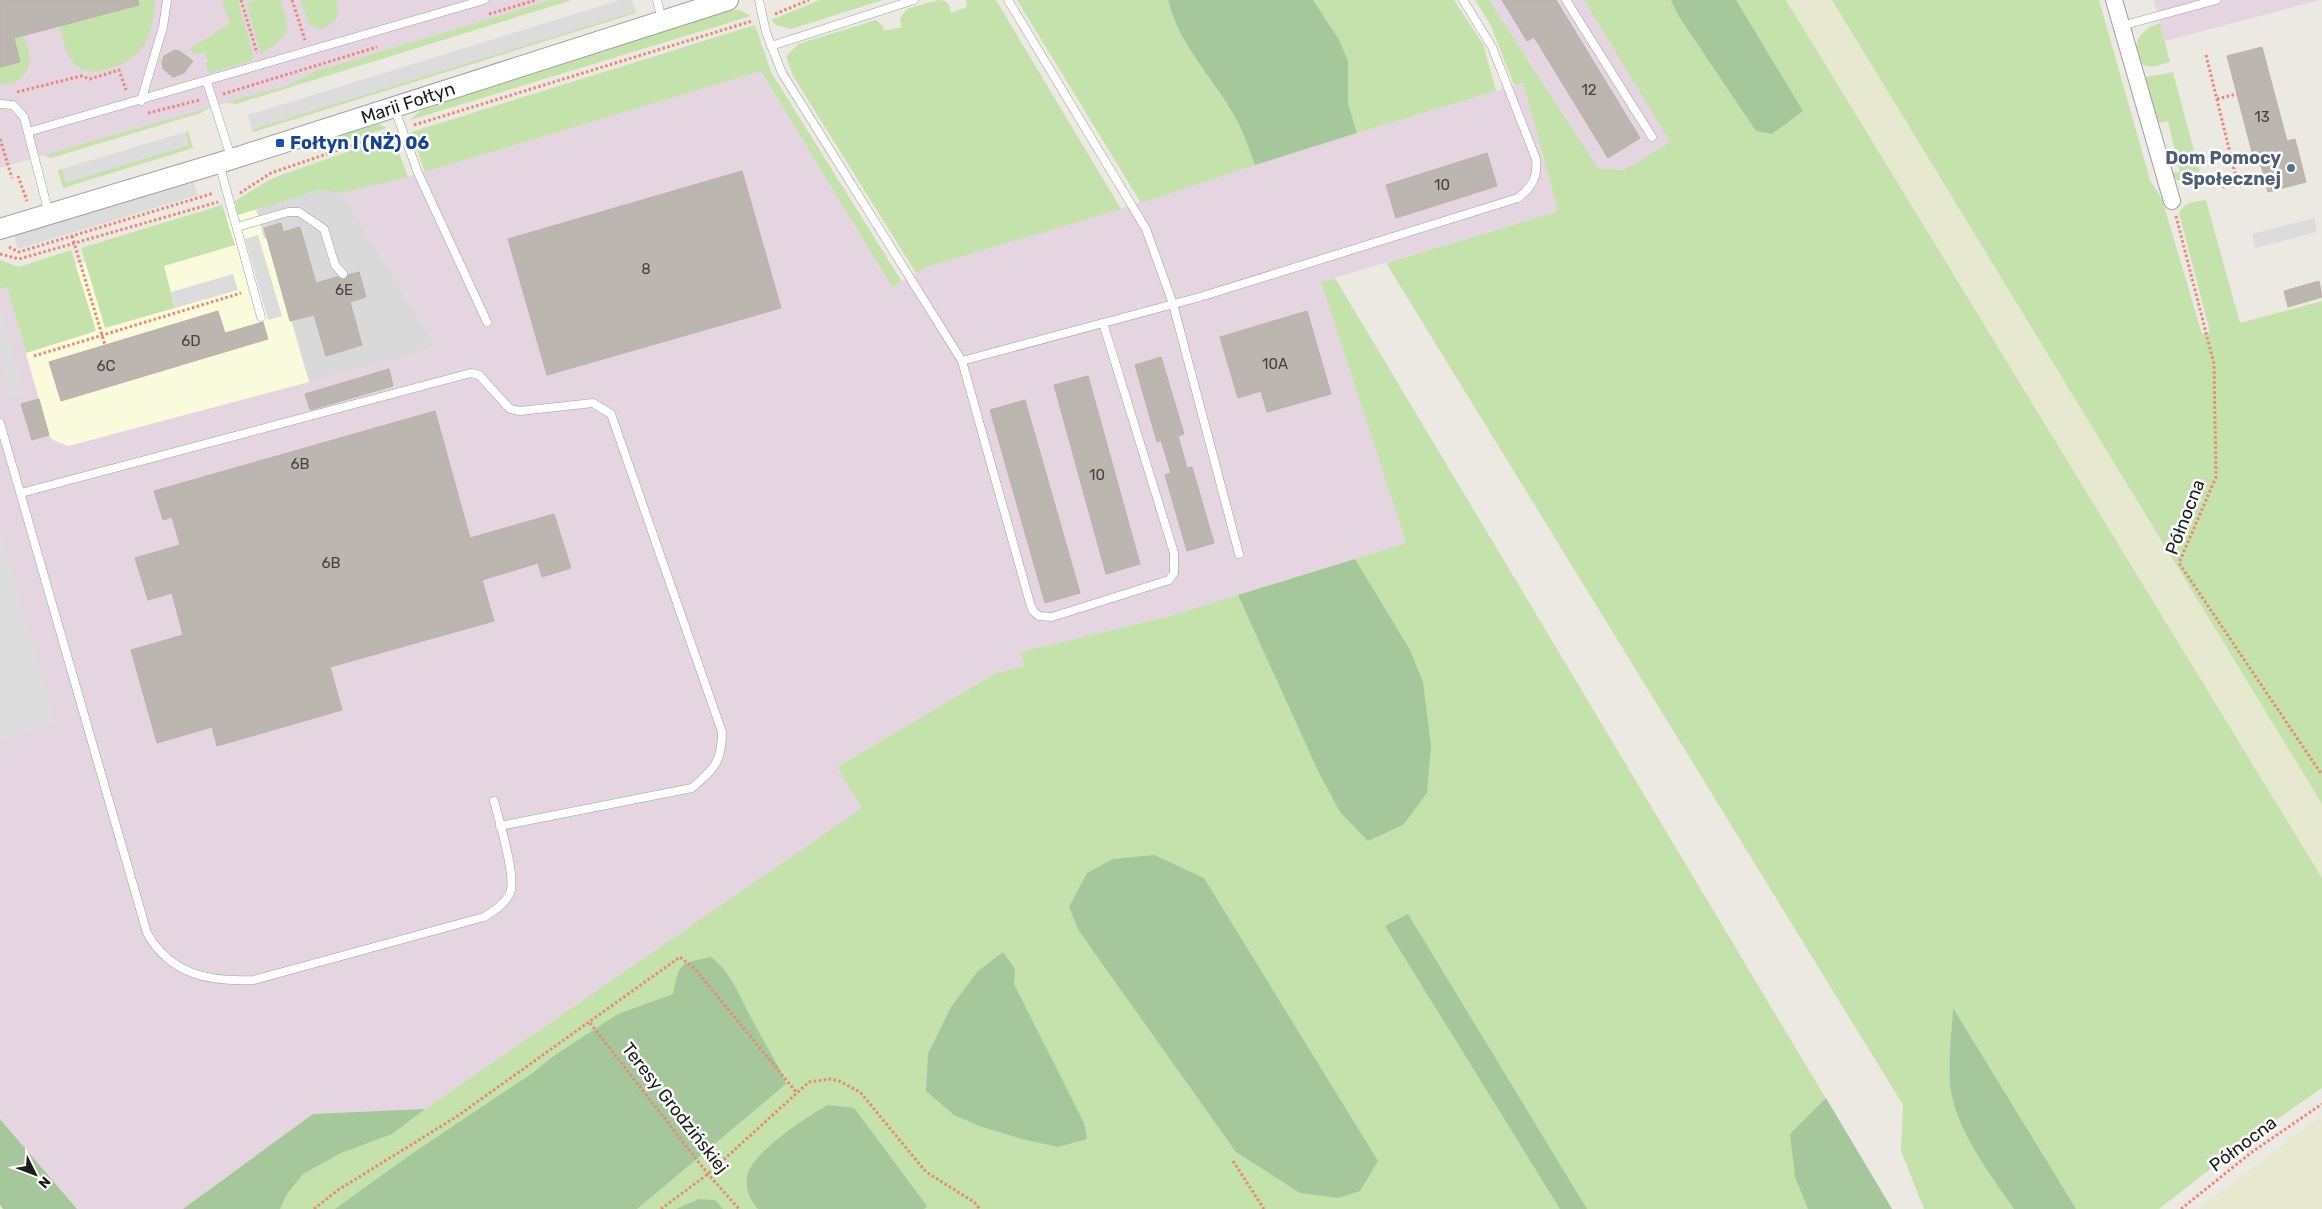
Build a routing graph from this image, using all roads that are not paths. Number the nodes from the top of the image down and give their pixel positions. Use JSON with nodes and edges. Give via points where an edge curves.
{"nodes":[{"id":1,"x":167,"y":0,"type":"edge"},
{"id":2,"x":484,"y":0,"type":"edge"},
{"id":3,"x":657,"y":0,"type":"edge"},
{"id":4,"x":728,"y":0,"type":"edge"},
{"id":5,"x":759,"y":0,"type":"edge"},
{"id":6,"x":914,"y":0,"type":"edge"},
{"id":7,"x":1008,"y":0,"type":"edge"},
{"id":8,"x":1463,"y":0,"type":"edge"},
{"id":9,"x":1566,"y":0,"type":"edge"},
{"id":10,"x":2114,"y":0,"type":"edge"},
{"id":11,"x":2216,"y":0,"type":"edge"},
{"id":12,"x":663,"y":21,"type":"junction"},
{"id":13,"x":2121,"y":26,"type":"junction"},
{"id":14,"x":771,"y":46,"type":"junction"},
{"id":15,"x":206,"y":82,"type":"junction"},
{"id":16,"x":141,"y":101,"type":"junction"},
{"id":17,"x":0,"y":104,"type":"edge"},
{"id":18,"x":394,"y":107,"type":"junction"},
{"id":19,"x":28,"y":132,"type":"junction"},
{"id":20,"x":1652,"y":137,"type":"dead end"},
{"id":21,"x":225,"y":161,"type":"junction"},
{"id":22,"x":2172,"y":201,"type":"road end"},
{"id":23,"x":49,"y":214,"type":"junction"},
{"id":24,"x":237,"y":227,"type":"junction"},
{"id":25,"x":0,"y":228,"type":"edge"},
{"id":26,"x":343,"y":274,"type":"dead end"},
{"id":27,"x":1173,"y":304,"type":"junction"},
{"id":28,"x":261,"y":316,"type":"dead end"},
{"id":29,"x":487,"y":322,"type":"dead end"},
{"id":30,"x":1103,"y":323,"type":"junction"},
{"id":31,"x":962,"y":361,"type":"junction"},
{"id":32,"x":0,"y":423,"type":"edge"},
{"id":33,"x":20,"y":493,"type":"junction"},
{"id":34,"x":1239,"y":554,"type":"dead end"},
{"id":35,"x":494,"y":801,"type":"dead end"},
{"id":36,"x":500,"y":826,"type":"junction"}],
"edges":[{"from":1,"to":16,"type":"lane","via":[[163,27]]},
{"from":2,"to":15,"type":"lane"},
{"from":3,"to":12,"type":"lane"},
{"from":4,"to":12,"type":"street","name":"Marii Fołtyn"},
{"from":5,"to":14,"type":"lane"},
{"from":6,"to":14,"type":"lane"},
{"from":7,"to":27,"type":"lane","via":[[1146,229]]},
{"from":8,"to":27,"type":"lane","via":[[1492,47],[1536,159],[1537,170],[1527,190],[1506,203]]},
{"from":9,"to":20,"type":"lane"},
{"from":10,"to":13,"type":"street"},
{"from":11,"to":13,"type":"lane"},
{"from":12,"to":18,"type":"street","name":"Marii Fołtyn"},
{"from":13,"to":22,"type":"street"},
{"from":14,"to":31,"type":"lane","via":[[782,73]]},
{"from":15,"to":16,"type":"lane"},
{"from":15,"to":21,"type":"lane"},
{"from":16,"to":19,"type":"lane"},
{"from":17,"to":19,"type":"lane","via":[[12,105],[20,112]]},
{"from":18,"to":21,"type":"street","name":"Marii Fołtyn"},
{"from":18,"to":29,"type":"lane","via":[[421,180]]},
{"from":19,"to":23,"type":"lane"},
{"from":21,"to":23,"type":"street","name":"Marii Fołtyn"},
{"from":21,"to":24,"type":"lane","via":[[226,189]]},
{"from":23,"to":25,"type":"street","name":"Marii Fołtyn"},
{"from":24,"to":26,"type":"lane","via":[[288,212],[300,212],[324,229],[335,265]]},
{"from":24,"to":28,"type":"lane"},
{"from":27,"to":30,"type":"lane"},
{"from":27,"to":34,"type":"lane"},
{"from":30,"to":31,"type":"lane"},
{"from":30,"to":31,"type":"lane","via":[[1174,553],[1174,572],[1169,580],[1052,617],[1039,616],[1030,603]]},
{"from":32,"to":33,"type":"lane"},
{"from":33,"to":36,"type":"lane","via":[[147,933],[156,949],[169,960],[186,971],[207,978],[254,980],[484,917],[496,910],[510,893],[512,876]]},
{"from":33,"to":36,"type":"lane","via":[[472,373],[479,375],[510,409],[520,411],[594,403],[606,410],[611,414],[722,732],[722,751],[711,772],[692,788]]},
{"from":35,"to":36,"type":"lane"}]}
